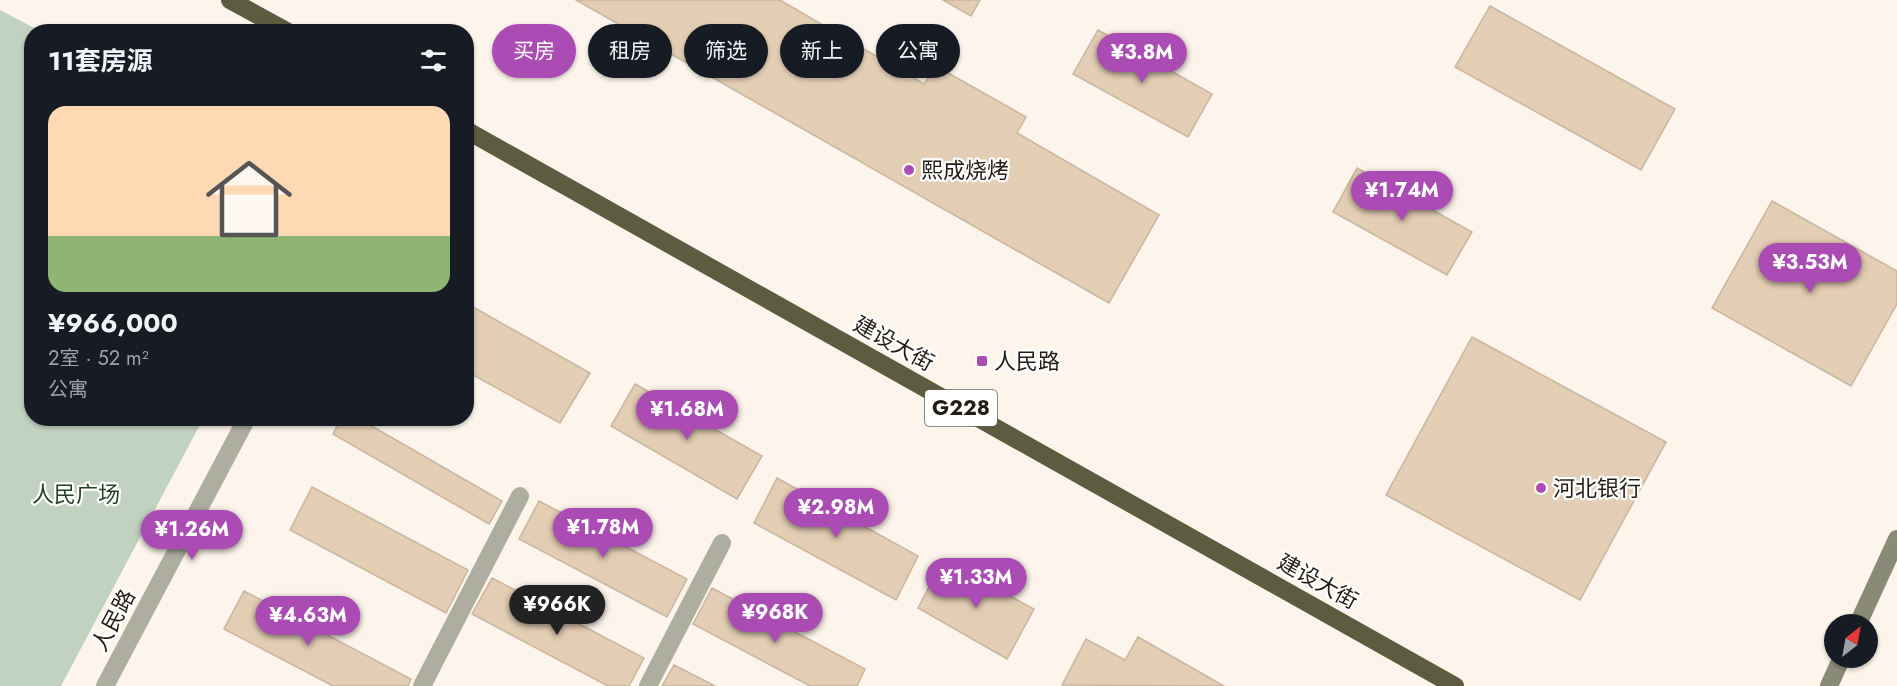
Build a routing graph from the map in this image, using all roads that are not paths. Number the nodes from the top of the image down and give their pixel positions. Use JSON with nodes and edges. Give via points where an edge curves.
{"nodes":[{"id":1,"x":230,"y":0,"type":"edge"},
{"id":2,"x":274,"y":24,"type":"edge"},
{"id":3,"x":474,"y":134,"type":"edge"},
{"id":4,"x":243,"y":426,"type":"edge"},
{"id":5,"x":520,"y":496,"type":"dead end"},
{"id":6,"x":1897,"y":539,"type":"edge"},
{"id":7,"x":722,"y":543,"type":"dead end"},
{"id":8,"x":1863,"y":614,"type":"edge"},
{"id":9,"x":1837,"y":668,"type":"edge"},
{"id":10,"x":105,"y":686,"type":"edge"},
{"id":11,"x":422,"y":686,"type":"edge"},
{"id":12,"x":648,"y":686,"type":"edge"},
{"id":13,"x":1455,"y":686,"type":"edge"},
{"id":14,"x":1829,"y":686,"type":"edge"}],
"edges":[{"from":1,"to":2,"type":"highway"},
{"from":3,"to":13,"type":"highway","name":"建设大街","number":"G228"},
{"from":4,"to":10,"type":"street","name":"人民路"},
{"from":5,"to":11,"type":"street"},
{"from":6,"to":8,"type":"main road"},
{"from":7,"to":12,"type":"street"},
{"from":9,"to":14,"type":"main road"}]}
